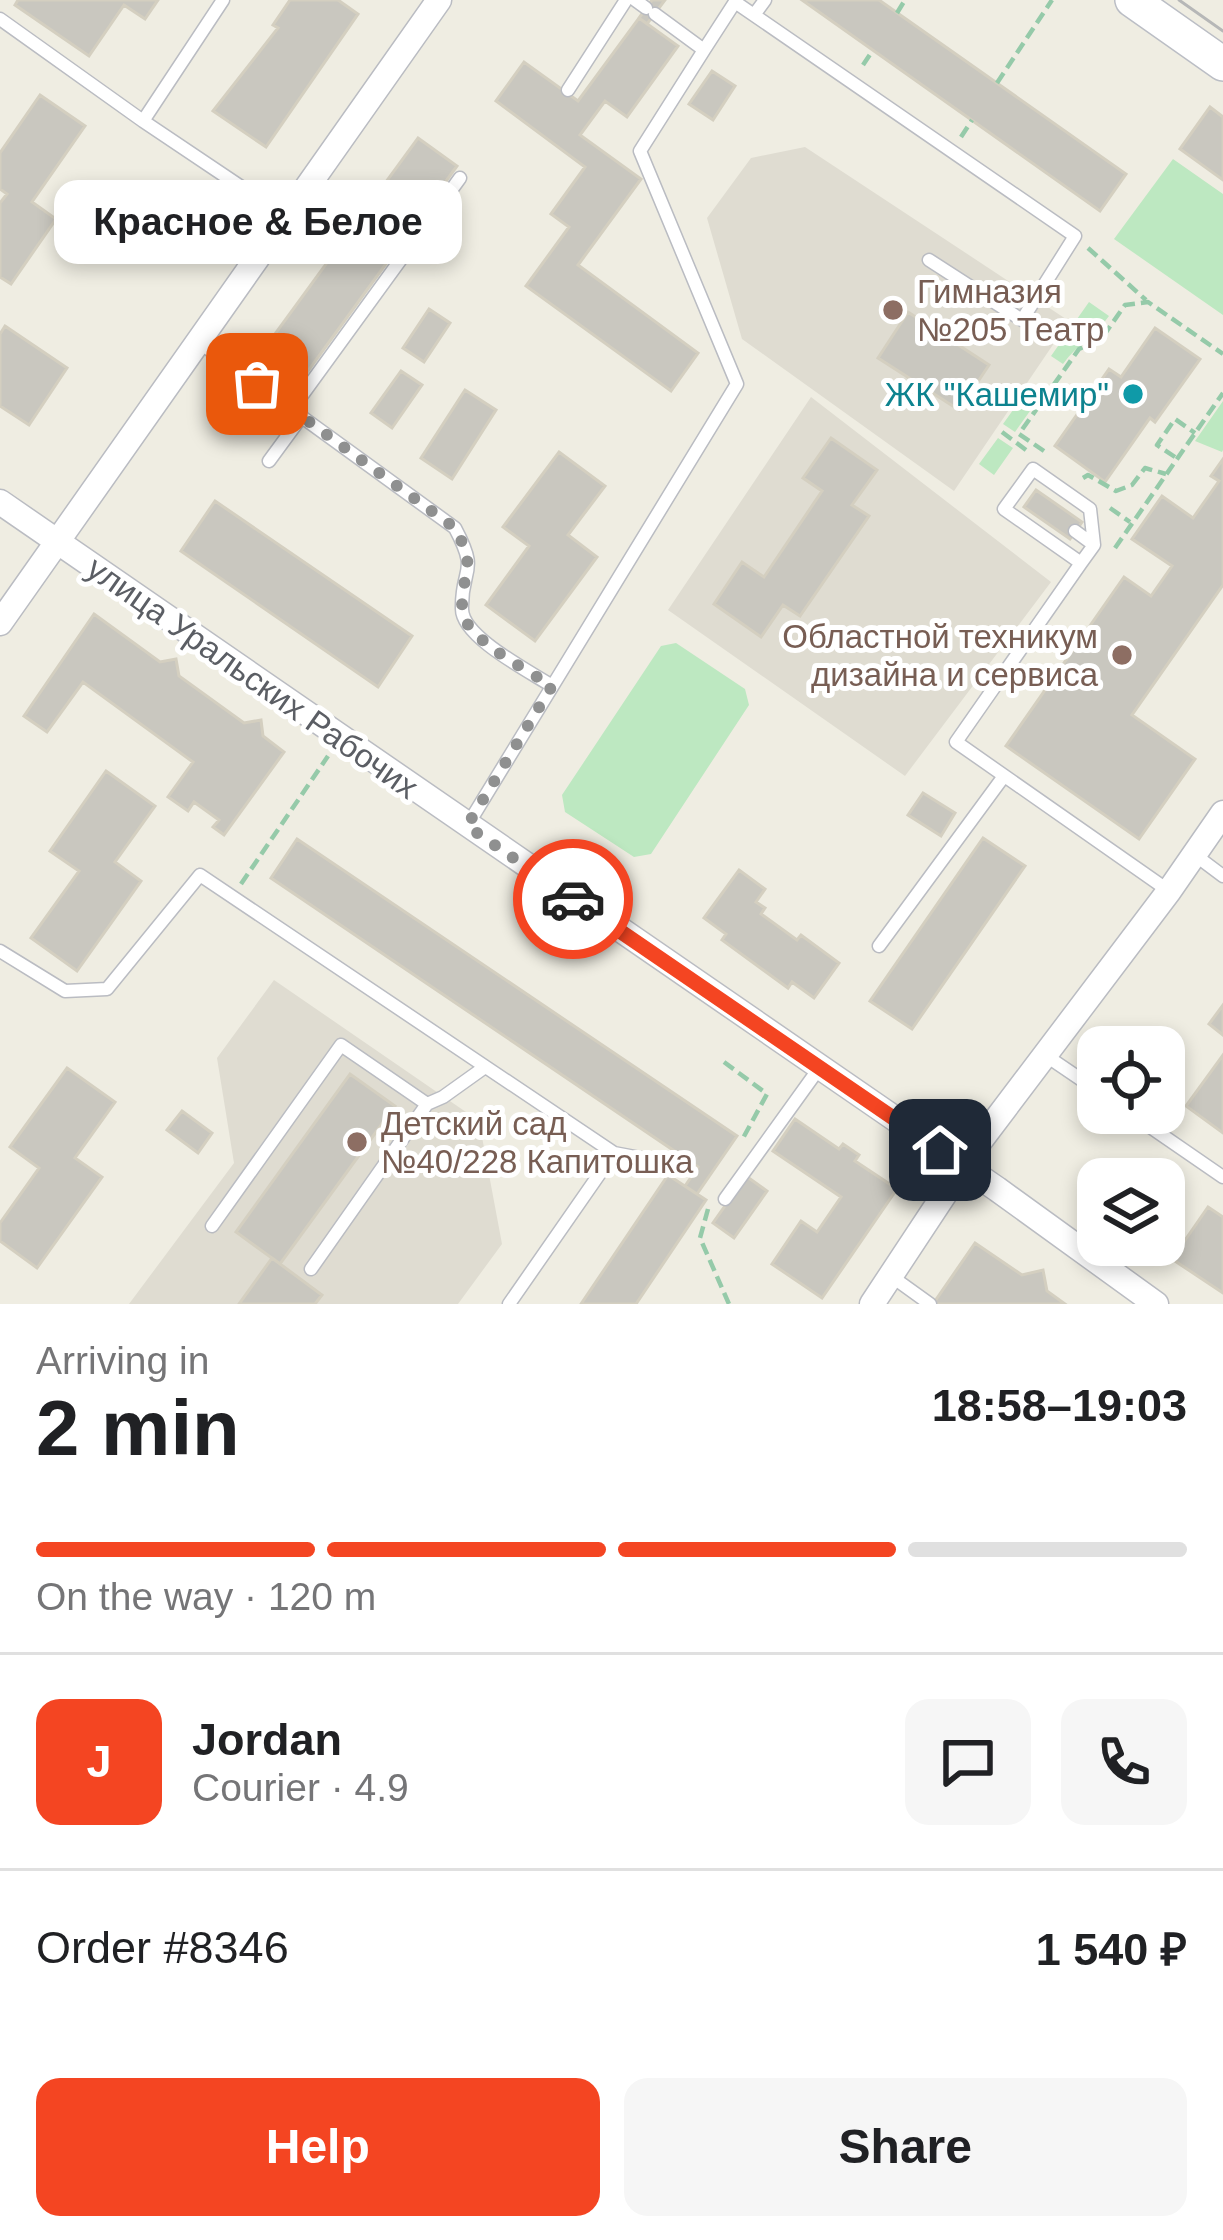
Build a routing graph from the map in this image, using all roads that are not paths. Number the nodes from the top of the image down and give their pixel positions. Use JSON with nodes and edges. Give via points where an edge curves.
{"nodes":[{"id":1,"x":223,"y":0,"type":"edge"},
{"id":2,"x":439,"y":0,"type":"edge"},
{"id":3,"x":765,"y":0,"type":"edge"},
{"id":4,"x":1132,"y":0,"type":"edge"},
{"id":5,"x":640,"y":6,"type":"edge"},
{"id":6,"x":754,"y":15,"type":"junction"},
{"id":7,"x":0,"y":19,"type":"edge"},
{"id":8,"x":704,"y":50,"type":"junction"},
{"id":9,"x":1223,"y":64,"type":"edge"},
{"id":10,"x":568,"y":90,"type":"dead end"},
{"id":11,"x":143,"y":121,"type":"junction"},
{"id":12,"x":460,"y":178,"type":"dead end"},
{"id":13,"x":288,"y":219,"type":"junction"},
{"id":14,"x":929,"y":260,"type":"dead end"},
{"id":15,"x":200,"y":343,"type":"junction"},
{"id":16,"x":297,"y":413,"type":"junction"},
{"id":17,"x":269,"y":461,"type":"dead end"},
{"id":18,"x":0,"y":502,"type":"edge"},
{"id":19,"x":1075,"y":531,"type":"dead end"},
{"id":20,"x":56,"y":540,"type":"junction"},
{"id":21,"x":1094,"y":544,"type":"junction"},
{"id":22,"x":1081,"y":563,"type":"junction"},
{"id":23,"x":0,"y":623,"type":"edge"},
{"id":24,"x":552,"y":686,"type":"junction"},
{"id":25,"x":1004,"y":776,"type":"junction"},
{"id":26,"x":1223,"y":813,"type":"edge"},
{"id":27,"x":467,"y":826,"type":"junction"},
{"id":28,"x":1195,"y":854,"type":"junction"},
{"id":29,"x":1223,"y":876,"type":"edge"},
{"id":30,"x":1169,"y":891,"type":"junction"},
{"id":31,"x":879,"y":946,"type":"dead end"},
{"id":32,"x":0,"y":952,"type":"edge"},
{"id":33,"x":1045,"y":1055,"type":"junction"},
{"id":34,"x":485,"y":1066,"type":"junction"},
{"id":35,"x":820,"y":1066,"type":"junction"},
{"id":36,"x":1077,"y":1077,"type":"edge"},
{"id":37,"x":428,"y":1104,"type":"junction"},
{"id":38,"x":1161,"y":1134,"type":"edge"},
{"id":39,"x":614,"y":1153,"type":"junction"},
{"id":40,"x":672,"y":1164,"type":"dead end"},
{"id":41,"x":964,"y":1166,"type":"junction"},
{"id":42,"x":1223,"y":1177,"type":"edge"},
{"id":43,"x":724,"y":1199,"type":"dead end"},
{"id":44,"x":212,"y":1226,"type":"dead end"},
{"id":45,"x":311,"y":1269,"type":"dead end"},
{"id":46,"x":891,"y":1276,"type":"junction"},
{"id":47,"x":509,"y":1304,"type":"edge"},
{"id":48,"x":872,"y":1304,"type":"edge"},
{"id":49,"x":930,"y":1304,"type":"edge"},
{"id":50,"x":1156,"y":1304,"type":"edge"}],
"edges":[{"from":1,"to":11,"type":"lane"},
{"from":2,"to":13,"type":"street"},
{"from":3,"to":6,"type":"lane"},
{"from":4,"to":9,"type":"main road"},
{"from":5,"to":8,"type":"lane"},
{"from":5,"to":10,"type":"lane"},
{"from":6,"to":8,"type":"lane","via":[[735,2]]},
{"from":6,"to":14,"type":"lane","via":[[1075,236],[1022,320]]},
{"from":7,"to":11,"type":"lane"},
{"from":8,"to":24,"type":"lane","via":[[640,151],[737,384]]},
{"from":11,"to":13,"type":"lane"},
{"from":12,"to":16,"type":"lane"},
{"from":13,"to":15,"type":"street"},
{"from":15,"to":16,"type":"lane"},
{"from":15,"to":20,"type":"street"},
{"from":16,"to":17,"type":"lane"},
{"from":16,"to":24,"type":"lane","via":[[455,528],[470,557],[461,610],[469,631]]},
{"from":18,"to":20,"type":"street","name":"улица Уральских Рабочих"},
{"from":19,"to":21,"type":"lane"},
{"from":20,"to":23,"type":"street"},
{"from":20,"to":27,"type":"street","name":"улица Уральских Рабочих"},
{"from":21,"to":22,"type":"lane"},
{"from":21,"to":22,"type":"lane","via":[[1090,509],[1033,469],[1004,509]]},
{"from":22,"to":25,"type":"lane","via":[[956,742]]},
{"from":24,"to":27,"type":"lane"},
{"from":25,"to":30,"type":"lane"},
{"from":25,"to":31,"type":"lane"},
{"from":26,"to":28,"type":"street"},
{"from":27,"to":35,"type":"street","name":"улица Уральских Рабочих"},
{"from":28,"to":29,"type":"lane"},
{"from":28,"to":30,"type":"street"},
{"from":30,"to":33,"type":"street"},
{"from":32,"to":34,"type":"lane","via":[[65,991],[107,989],[200,875]]},
{"from":33,"to":36,"type":"lane"},
{"from":33,"to":41,"type":"street"},
{"from":34,"to":37,"type":"lane"},
{"from":34,"to":39,"type":"lane"},
{"from":35,"to":41,"type":"street","name":"улица Уральских Рабочих"},
{"from":35,"to":43,"type":"lane"},
{"from":37,"to":44,"type":"lane","via":[[341,1045]]},
{"from":37,"to":45,"type":"lane"},
{"from":38,"to":42,"type":"lane"},
{"from":39,"to":40,"type":"lane"},
{"from":39,"to":47,"type":"lane"},
{"from":41,"to":46,"type":"street"},
{"from":41,"to":50,"type":"street","name":"улица Уральских Рабочих"},
{"from":46,"to":48,"type":"street"},
{"from":46,"to":49,"type":"lane"}]}
